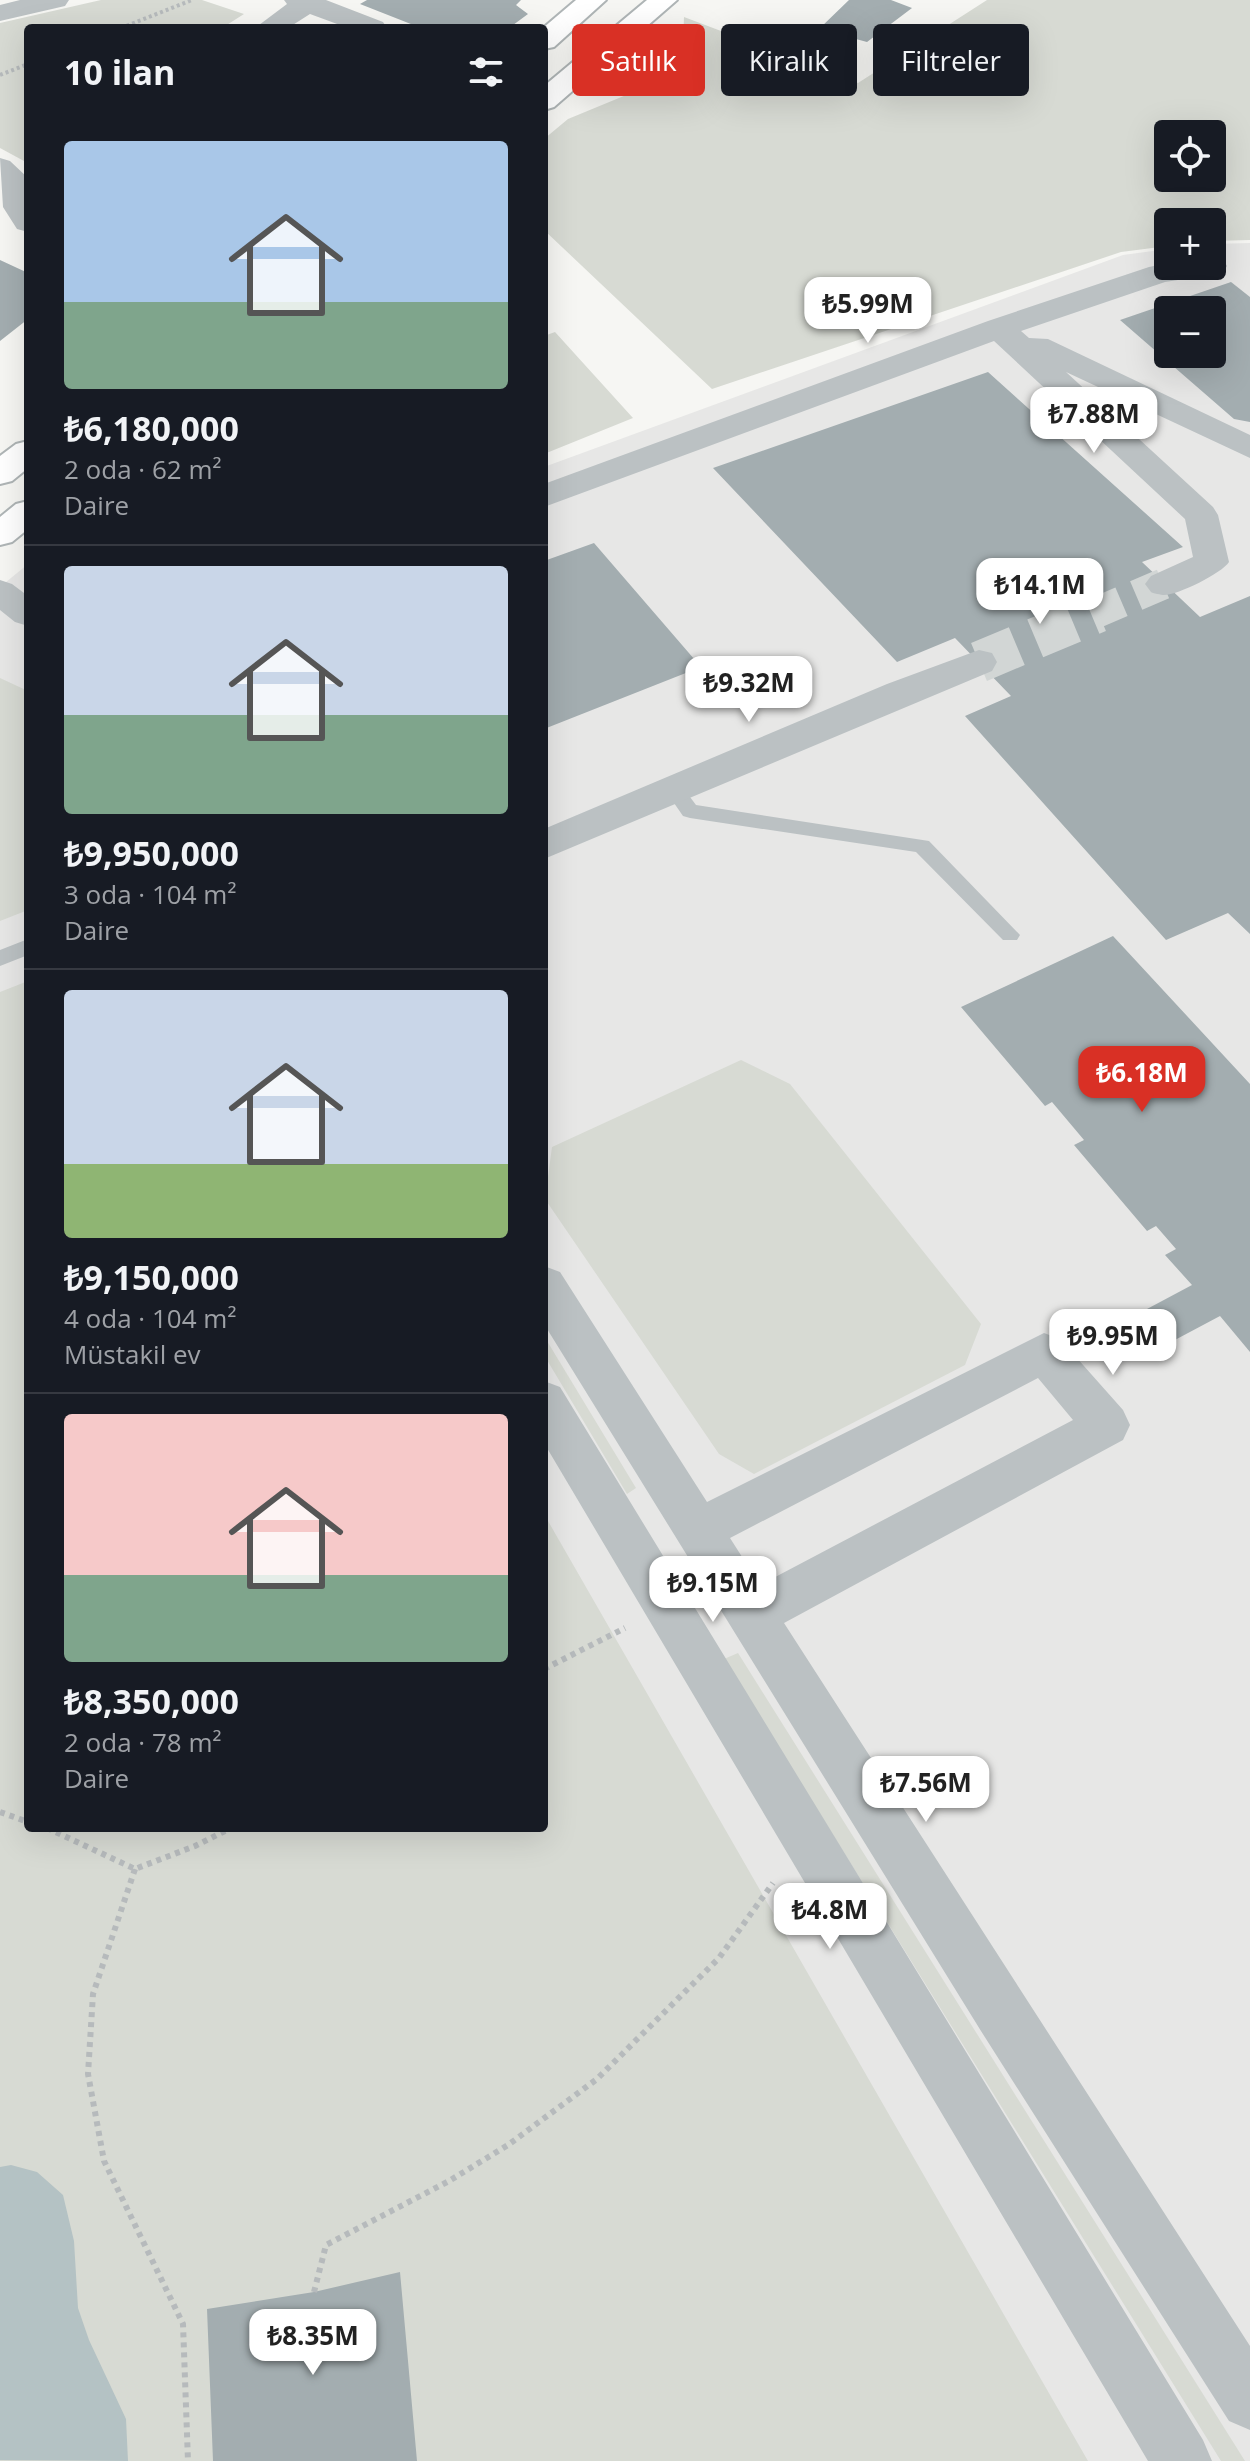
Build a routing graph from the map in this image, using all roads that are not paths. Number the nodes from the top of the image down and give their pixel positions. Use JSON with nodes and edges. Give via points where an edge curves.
{"nodes":[{"id":1,"x":55,"y":0,"type":"edge"},
{"id":2,"x":663,"y":0,"type":"edge"},
{"id":3,"x":306,"y":1,"type":"edge"},
{"id":4,"x":578,"y":5,"type":"edge"},
{"id":5,"x":0,"y":13,"type":"edge"},
{"id":6,"x":274,"y":24,"type":"edge"},
{"id":7,"x":363,"y":24,"type":"edge"},
{"id":8,"x":548,"y":37,"type":"edge"},
{"id":9,"x":548,"y":98,"type":"edge"},
{"id":10,"x":0,"y":167,"type":"edge"},
{"id":11,"x":24,"y":207,"type":"edge"},
{"id":12,"x":1154,"y":276,"type":"edge"},
{"id":13,"x":999,"y":328,"type":"junction"},
{"id":14,"x":1250,"y":448,"type":"edge"},
{"id":15,"x":24,"y":454,"type":"edge"},
{"id":16,"x":0,"y":473,"type":"edge"},
{"id":17,"x":548,"y":495,"type":"edge"},
{"id":18,"x":1163,"y":584,"type":"tunnel mouth"},
{"id":19,"x":0,"y":592,"type":"edge"},
{"id":20,"x":24,"y":611,"type":"edge"},
{"id":21,"x":979,"y":662,"type":"tunnel mouth"},
{"id":22,"x":674,"y":790,"type":"junction"},
{"id":23,"x":548,"y":843,"type":"edge"},
{"id":24,"x":1010,"y":935,"type":"dead end"},
{"id":25,"x":24,"y":949,"type":"edge"},
{"id":26,"x":0,"y":958,"type":"edge"},
{"id":27,"x":548,"y":1291,"type":"edge"},
{"id":28,"x":548,"y":1408,"type":"edge"},
{"id":29,"x":697,"y":1531,"type":"junction"},
{"id":30,"x":737,"y":1596,"type":"junction"},
{"id":31,"x":667,"y":1607,"type":"junction"},
{"id":32,"x":1250,"y":2400,"type":"edge"},
{"id":33,"x":1182,"y":2461,"type":"edge"}],
"edges":[{"from":1,"to":5,"type":"street"},
{"from":2,"to":9,"type":"highway"},
{"from":3,"to":6,"type":"street"},
{"from":3,"to":7,"type":"street"},
{"from":4,"to":8,"type":"highway"},
{"from":10,"to":11,"type":"street","via":[[13,178]]},
{"from":12,"to":13,"type":"street"},
{"from":13,"to":14,"type":"street"},
{"from":13,"to":17,"type":"street"},
{"from":13,"to":18,"type":"street","via":[[1201,515],[1212,562]]},
{"from":15,"to":16,"type":"highway"},
{"from":19,"to":20,"type":"street"},
{"from":21,"to":22,"type":"street"},
{"from":22,"to":23,"type":"street"},
{"from":22,"to":24,"type":"lane","via":[[690,811],[922,846]]},
{"from":25,"to":26,"type":"lane"},
{"from":27,"to":29,"type":"street"},
{"from":28,"to":31,"type":"street"},
{"from":29,"to":30,"type":"street"},
{"from":29,"to":30,"type":"street","via":[[1044,1353],[1107,1425]]},
{"from":30,"to":31,"type":"street"},
{"from":30,"to":32,"type":"street"},
{"from":31,"to":33,"type":"street"}]}
